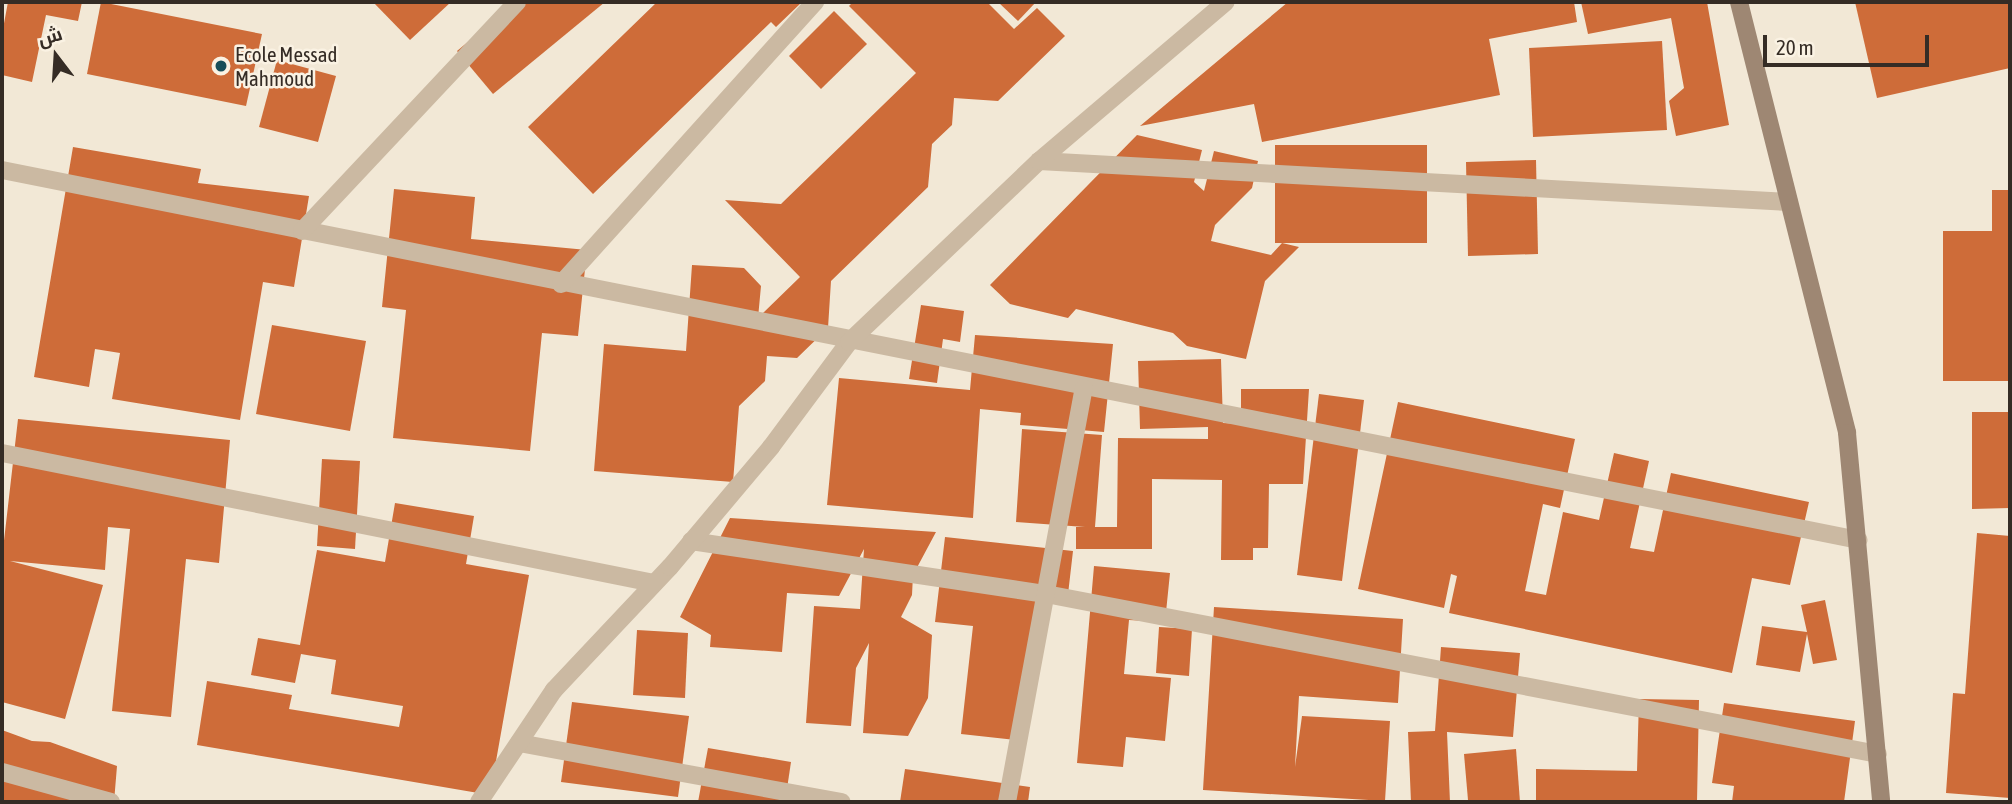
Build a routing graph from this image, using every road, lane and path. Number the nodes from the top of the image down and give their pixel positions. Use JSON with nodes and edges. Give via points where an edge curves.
{"nodes":[{"id":1,"x":517,"y":2,"type":"edge"},
{"id":2,"x":814,"y":2,"type":"edge"},
{"id":3,"x":1226,"y":2,"type":"edge"},
{"id":4,"x":1739,"y":2,"type":"edge"},
{"id":5,"x":1039,"y":162,"type":"junction"},
{"id":6,"x":2,"y":170,"type":"edge"},
{"id":7,"x":1789,"y":202,"type":"junction"},
{"id":8,"x":302,"y":231,"type":"junction"},
{"id":9,"x":561,"y":284,"type":"junction"},
{"id":10,"x":849,"y":342,"type":"junction"},
{"id":11,"x":1084,"y":388,"type":"junction"},
{"id":12,"x":2,"y":453,"type":"edge"},
{"id":13,"x":1858,"y":540,"type":"junction"},
{"id":14,"x":691,"y":541,"type":"junction"},
{"id":15,"x":654,"y":583,"type":"junction"},
{"id":16,"x":1046,"y":594,"type":"junction"},
{"id":17,"x":519,"y":743,"type":"junction"},
{"id":18,"x":1878,"y":754,"type":"junction"},
{"id":19,"x":2,"y":772,"type":"edge"},
{"id":20,"x":111,"y":802,"type":"edge"},
{"id":21,"x":480,"y":802,"type":"edge"},
{"id":22,"x":842,"y":802,"type":"edge"},
{"id":23,"x":1007,"y":802,"type":"edge"},
{"id":24,"x":1881,"y":802,"type":"edge"}],
"edges":[{"from":1,"to":8,"type":"street"},
{"from":2,"to":9,"type":"street"},
{"from":3,"to":5,"type":"street"},
{"from":4,"to":7,"type":"main road"},
{"from":5,"to":7,"type":"street"},
{"from":5,"to":10,"type":"street"},
{"from":6,"to":8,"type":"street"},
{"from":7,"to":13,"type":"main road","via":[[1847,433]]},
{"from":8,"to":9,"type":"street"},
{"from":9,"to":10,"type":"street"},
{"from":10,"to":11,"type":"street"},
{"from":10,"to":14,"type":"street","via":[[771,447]]},
{"from":11,"to":13,"type":"street"},
{"from":11,"to":16,"type":"street"},
{"from":12,"to":15,"type":"street"},
{"from":13,"to":18,"type":"main road"},
{"from":14,"to":15,"type":"street"},
{"from":14,"to":16,"type":"street"},
{"from":15,"to":17,"type":"street","via":[[554,690]]},
{"from":16,"to":18,"type":"street"},
{"from":16,"to":23,"type":"street"},
{"from":17,"to":21,"type":"street"},
{"from":17,"to":22,"type":"street"},
{"from":18,"to":24,"type":"main road"},
{"from":19,"to":20,"type":"street"}]}
